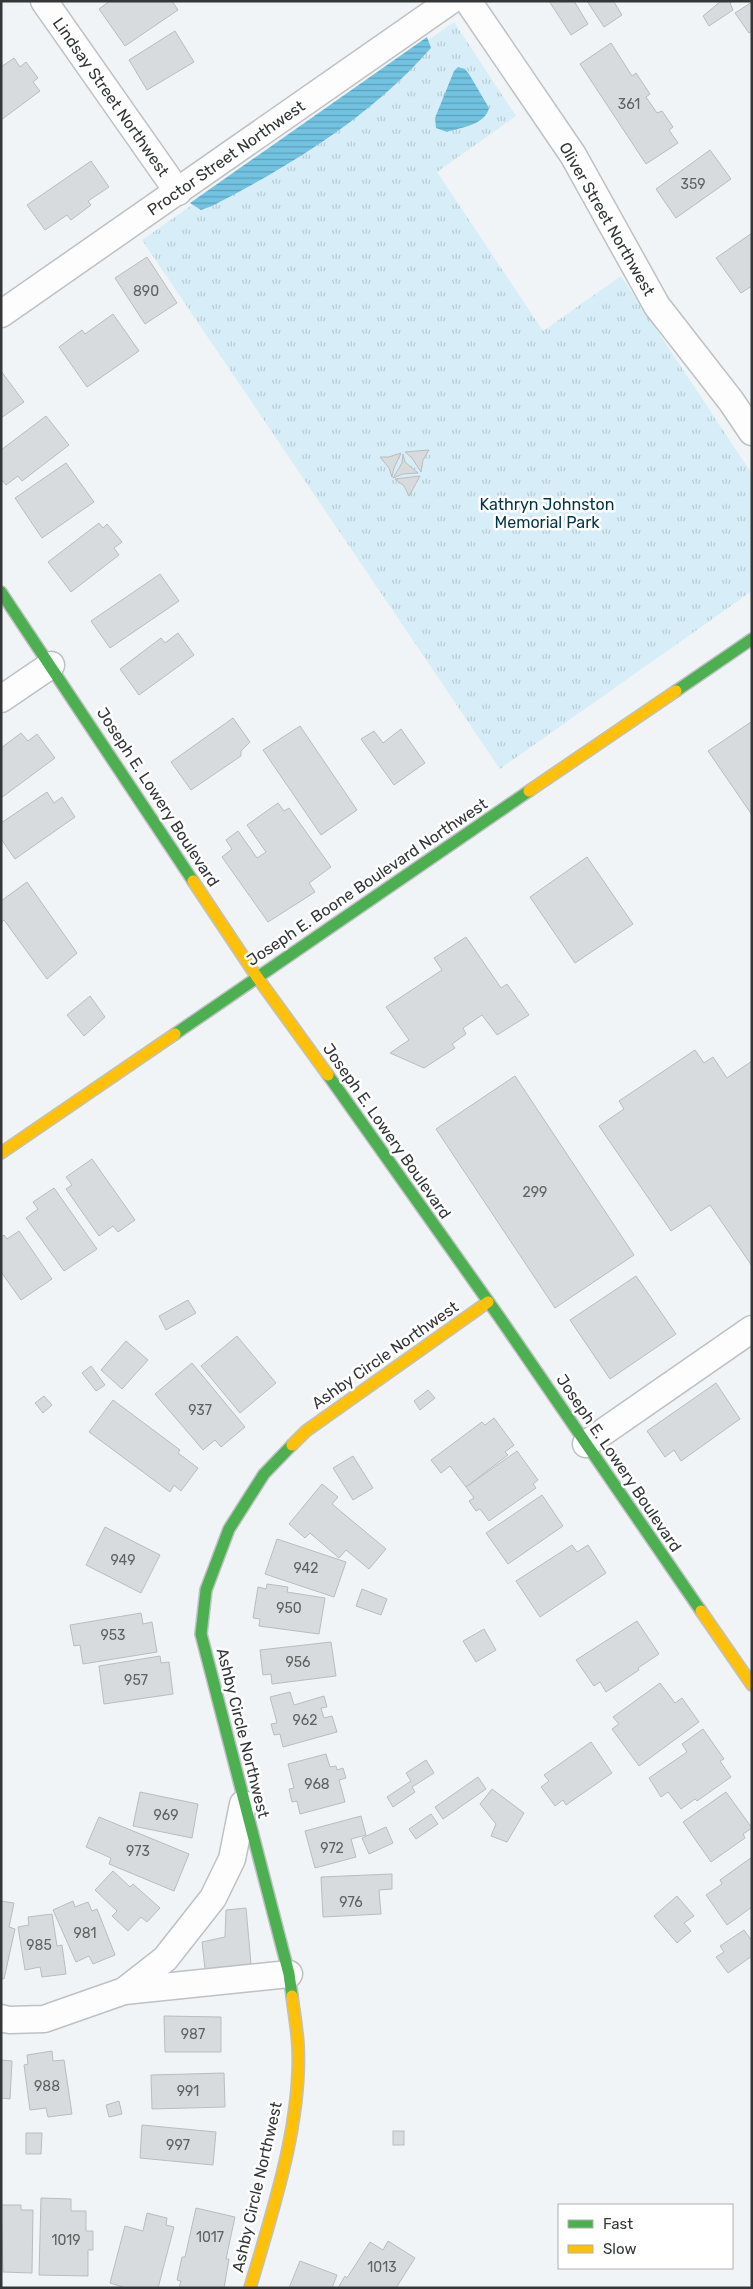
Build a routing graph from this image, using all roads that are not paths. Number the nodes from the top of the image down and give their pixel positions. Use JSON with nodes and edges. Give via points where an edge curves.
{"nodes":[{"id":1,"x":44,"y":1,"type":"edge"},
{"id":2,"x":450,"y":1,"type":"edge"},
{"id":3,"x":468,"y":1,"type":"edge"},
{"id":4,"x":178,"y":192,"type":"junction"},
{"id":5,"x":1,"y":314,"type":"edge"},
{"id":6,"x":752,"y":432,"type":"edge"},
{"id":7,"x":1,"y":592,"type":"edge"},
{"id":8,"x":752,"y":638,"type":"edge"},
{"id":9,"x":51,"y":665,"type":"junction"},
{"id":10,"x":1,"y":700,"type":"edge"},
{"id":11,"x":256,"y":976,"type":"junction"},
{"id":12,"x":1,"y":1153,"type":"edge"},
{"id":13,"x":488,"y":1302,"type":"junction"},
{"id":14,"x":752,"y":1329,"type":"edge"},
{"id":15,"x":586,"y":1444,"type":"junction"},
{"id":16,"x":752,"y":1685,"type":"edge"},
{"id":17,"x":243,"y":1804,"type":"junction"},
{"id":18,"x":289,"y":1974,"type":"junction"},
{"id":19,"x":124,"y":1991,"type":"junction"},
{"id":20,"x":1,"y":2018,"type":"edge"},
{"id":21,"x":250,"y":2288,"type":"edge"}],
"edges":[{"from":1,"to":4,"type":"street","name":"Lindsay Street Northwest"},
{"from":2,"to":4,"type":"street","name":"Proctor Street Northwest"},
{"from":3,"to":6,"type":"street","name":"Oliver Street Northwest","via":[[573,155],[657,306]]},
{"from":4,"to":5,"type":"street","name":"Proctor Street Northwest"},
{"from":7,"to":9,"type":"main road","name":"Joseph E. Lowery Boulevard"},
{"from":8,"to":11,"type":"main road","name":"Joseph E. Boone Boulevard Northwest"},
{"from":9,"to":10,"type":"street"},
{"from":9,"to":11,"type":"main road","name":"Joseph E. Lowery Boulevard"},
{"from":11,"to":12,"type":"main road","name":"Joseph E. Boone Boulevard Northwest"},
{"from":11,"to":13,"type":"main road","name":"Joseph E. Lowery Boulevard"},
{"from":13,"to":15,"type":"main road","name":"Joseph E. Lowery Boulevard"},
{"from":13,"to":17,"type":"main road","name":"Ashby Circle Northwest","via":[[306,1431],[264,1474],[229,1529],[206,1590],[201,1634]]},
{"from":14,"to":15,"type":"street"},
{"from":15,"to":16,"type":"main road","name":"Joseph E. Lowery Boulevard"},
{"from":17,"to":18,"type":"main road","name":"Ashby Circle Northwest"},
{"from":17,"to":19,"type":"street","via":[[232,1859],[213,1898],[166,1959]]},
{"from":18,"to":19,"type":"street"},
{"from":18,"to":21,"type":"main road","name":"Ashby Circle Northwest","via":[[298,2046],[294,2117]]},
{"from":19,"to":20,"type":"street","via":[[44,2019]]}]}
